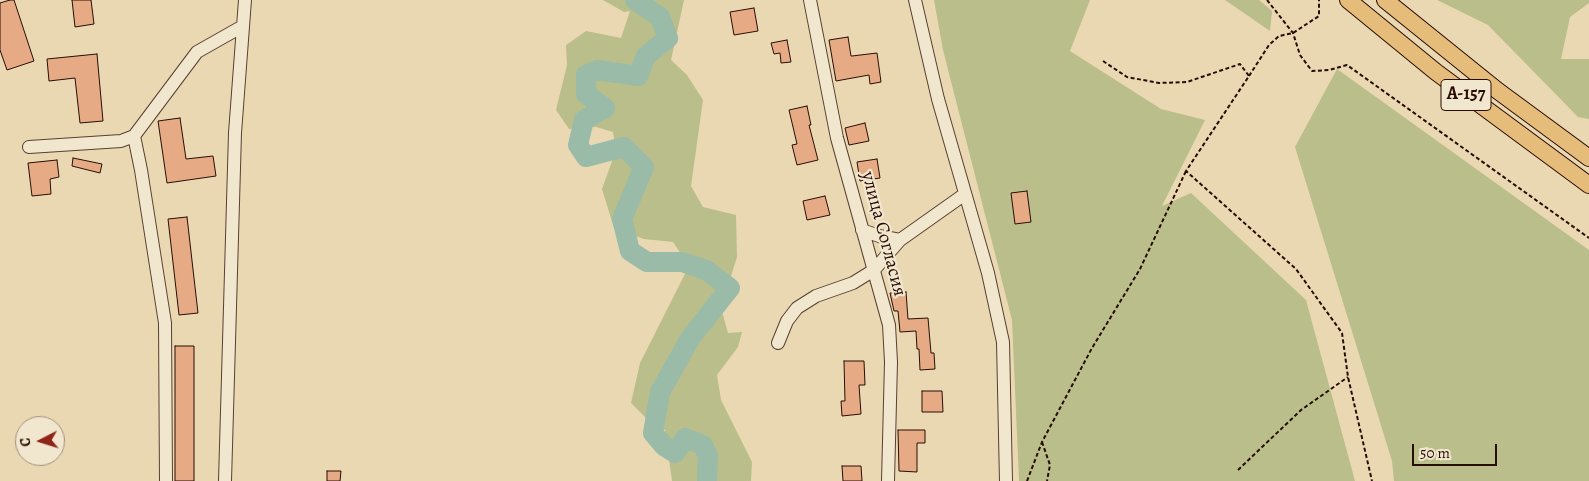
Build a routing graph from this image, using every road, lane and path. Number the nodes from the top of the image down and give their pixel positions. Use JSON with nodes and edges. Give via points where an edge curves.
{"nodes":[{"id":1,"x":245,"y":0,"type":"edge"},
{"id":2,"x":810,"y":0,"type":"edge"},
{"id":3,"x":915,"y":0,"type":"edge"},
{"id":4,"x":1267,"y":0,"type":"edge"},
{"id":5,"x":1318,"y":0,"type":"edge"},
{"id":6,"x":1348,"y":0,"type":"edge"},
{"id":7,"x":1385,"y":0,"type":"edge"},
{"id":8,"x":243,"y":26,"type":"junction"},
{"id":9,"x":1293,"y":33,"type":"junction"},
{"id":10,"x":1103,"y":61,"type":"dead end"},
{"id":11,"x":1248,"y":78,"type":"junction"},
{"id":12,"x":1498,"y":91,"type":"junction"},
{"id":13,"x":134,"y":136,"type":"junction"},
{"id":14,"x":1589,"y":145,"type":"edge"},
{"id":15,"x":29,"y":147,"type":"dead end"},
{"id":16,"x":1589,"y":158,"type":"edge"},
{"id":17,"x":1186,"y":171,"type":"junction"},
{"id":18,"x":1589,"y":185,"type":"edge"},
{"id":19,"x":965,"y":194,"type":"junction"},
{"id":20,"x":862,"y":230,"type":"junction"},
{"id":21,"x":1589,"y":238,"type":"edge"},
{"id":22,"x":900,"y":240,"type":"junction"},
{"id":23,"x":874,"y":270,"type":"junction"},
{"id":24,"x":778,"y":343,"type":"dead end"},
{"id":25,"x":1348,"y":377,"type":"junction"},
{"id":26,"x":1042,"y":442,"type":"junction"},
{"id":27,"x":1238,"y":470,"type":"dead end"},
{"id":28,"x":166,"y":481,"type":"edge"},
{"id":29,"x":225,"y":481,"type":"edge"},
{"id":30,"x":888,"y":481,"type":"edge"},
{"id":31,"x":1006,"y":481,"type":"edge"},
{"id":32,"x":1027,"y":481,"type":"edge"},
{"id":33,"x":1047,"y":481,"type":"edge"},
{"id":34,"x":1372,"y":481,"type":"edge"}],
"edges":[{"from":1,"to":8,"type":"street"},
{"from":2,"to":20,"type":"street","name":"улица Согласия","via":[[837,138]]},
{"from":3,"to":19,"type":"street"},
{"from":4,"to":9,"type":"path"},
{"from":5,"to":9,"type":"path","via":[[1319,16]]},
{"from":6,"to":18,"type":"main road","number":"А-157","via":[[1436,72]]},
{"from":7,"to":12,"type":"main road","number":"А-157"},
{"from":8,"to":13,"type":"street","via":[[197,52]]},
{"from":8,"to":29,"type":"street","via":[[235,133]]},
{"from":9,"to":11,"type":"path","via":[[1274,40]]},
{"from":9,"to":21,"type":"path","via":[[1300,55],[1312,71],[1347,65]]},
{"from":10,"to":11,"type":"path","via":[[1127,77],[1159,83],[1187,82],[1240,64]]},
{"from":11,"to":17,"type":"path"},
{"from":12,"to":14,"type":"main road"},
{"from":12,"to":16,"type":"main road","number":"А-157"},
{"from":13,"to":15,"type":"street","via":[[121,141]]},
{"from":13,"to":28,"type":"street","via":[[165,323]]},
{"from":17,"to":25,"type":"path","via":[[1296,269],[1342,333]]},
{"from":17,"to":26,"type":"path","via":[[1140,270],[1092,348]]},
{"from":19,"to":22,"type":"street"},
{"from":19,"to":31,"type":"street","via":[[988,273],[1003,342]]},
{"from":20,"to":22,"type":"street"},
{"from":20,"to":23,"type":"street","name":"улица Согласия"},
{"from":22,"to":23,"type":"street"},
{"from":23,"to":24,"type":"street","via":[[797,308],[787,321]]},
{"from":23,"to":30,"type":"street","name":"улица Согласия","via":[[889,325]]},
{"from":25,"to":27,"type":"path","via":[[1301,410]]},
{"from":25,"to":34,"type":"path"},
{"from":26,"to":32,"type":"path"},
{"from":26,"to":33,"type":"path","via":[[1050,464]]}]}
